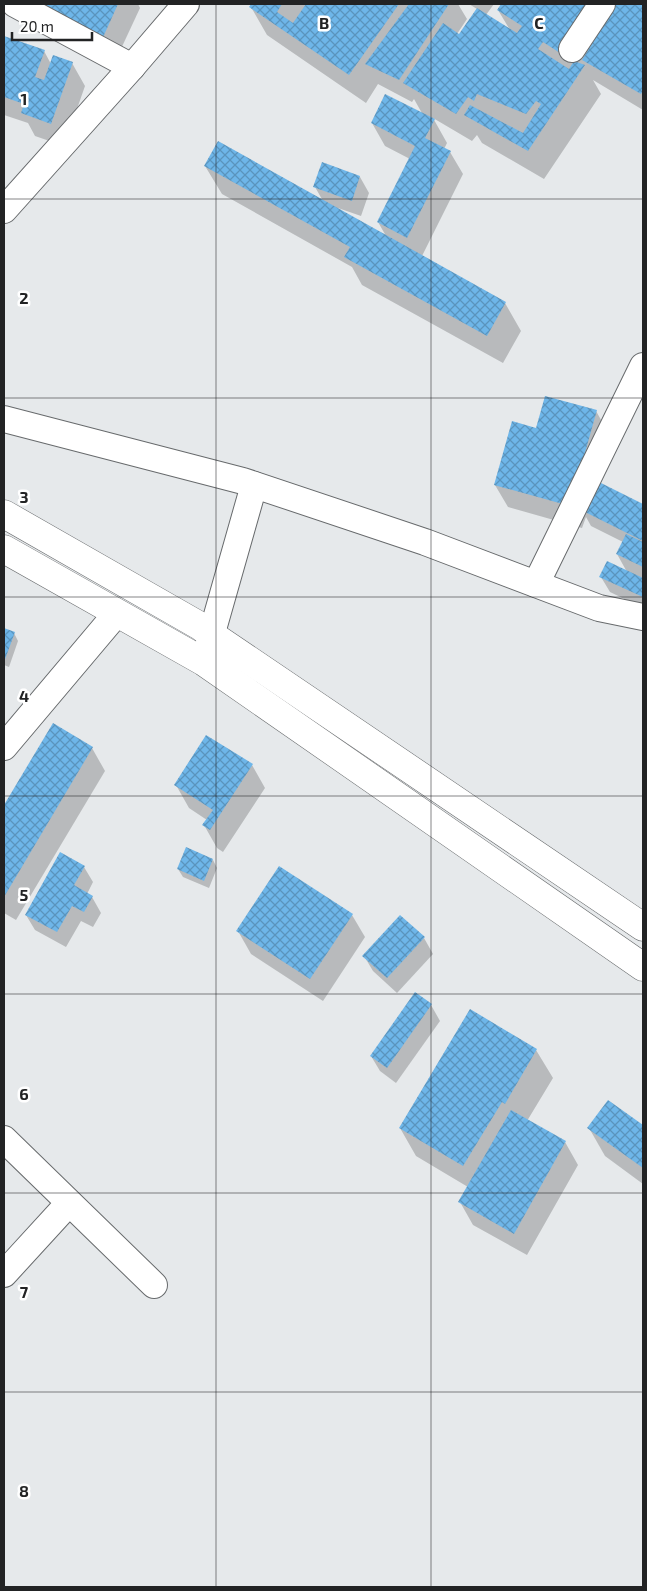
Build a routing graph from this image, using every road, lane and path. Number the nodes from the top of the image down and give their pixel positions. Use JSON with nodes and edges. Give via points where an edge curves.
{"nodes":[{"id":1,"x":15,"y":4,"type":"edge"},
{"id":2,"x":186,"y":4,"type":"edge"},
{"id":3,"x":602,"y":4,"type":"edge"},
{"id":4,"x":572,"y":49,"type":"dead end"},
{"id":5,"x":132,"y":67,"type":"junction"},
{"id":6,"x":4,"y":210,"type":"edge"},
{"id":7,"x":643,"y":366,"type":"edge"},
{"id":8,"x":4,"y":419,"type":"edge"},
{"id":9,"x":254,"y":485,"type":"junction"},
{"id":10,"x":4,"y":514,"type":"edge"},
{"id":11,"x":4,"y":549,"type":"edge"},
{"id":12,"x":536,"y":584,"type":"junction"},
{"id":13,"x":117,"y":613,"type":"junction"},
{"id":14,"x":643,"y":618,"type":"edge"},
{"id":15,"x":212,"y":635,"type":"junction"},
{"id":16,"x":204,"y":662,"type":"junction"},
{"id":17,"x":4,"y":747,"type":"edge"},
{"id":18,"x":643,"y":926,"type":"edge"},
{"id":19,"x":643,"y":968,"type":"edge"},
{"id":20,"x":4,"y":1139,"type":"edge"},
{"id":21,"x":69,"y":1203,"type":"junction"},
{"id":22,"x":4,"y":1274,"type":"edge"},
{"id":23,"x":154,"y":1285,"type":"dead end"}],
"edges":[{"from":1,"to":5,"type":"street"},
{"from":2,"to":5,"type":"street"},
{"from":3,"to":4,"type":"street"},
{"from":5,"to":6,"type":"street"},
{"from":7,"to":12,"type":"street"},
{"from":8,"to":9,"type":"street"},
{"from":9,"to":12,"type":"street","via":[[425,542]]},
{"from":9,"to":15,"type":"street"},
{"from":10,"to":15,"type":"main road"},
{"from":11,"to":13,"type":"main road"},
{"from":12,"to":14,"type":"street","via":[[599,608]]},
{"from":13,"to":16,"type":"main road"},
{"from":13,"to":17,"type":"street"},
{"from":15,"to":16,"type":"street"},
{"from":15,"to":18,"type":"main road"},
{"from":16,"to":19,"type":"main road"},
{"from":20,"to":21,"type":"street"},
{"from":21,"to":22,"type":"street"},
{"from":21,"to":23,"type":"street"}]}
